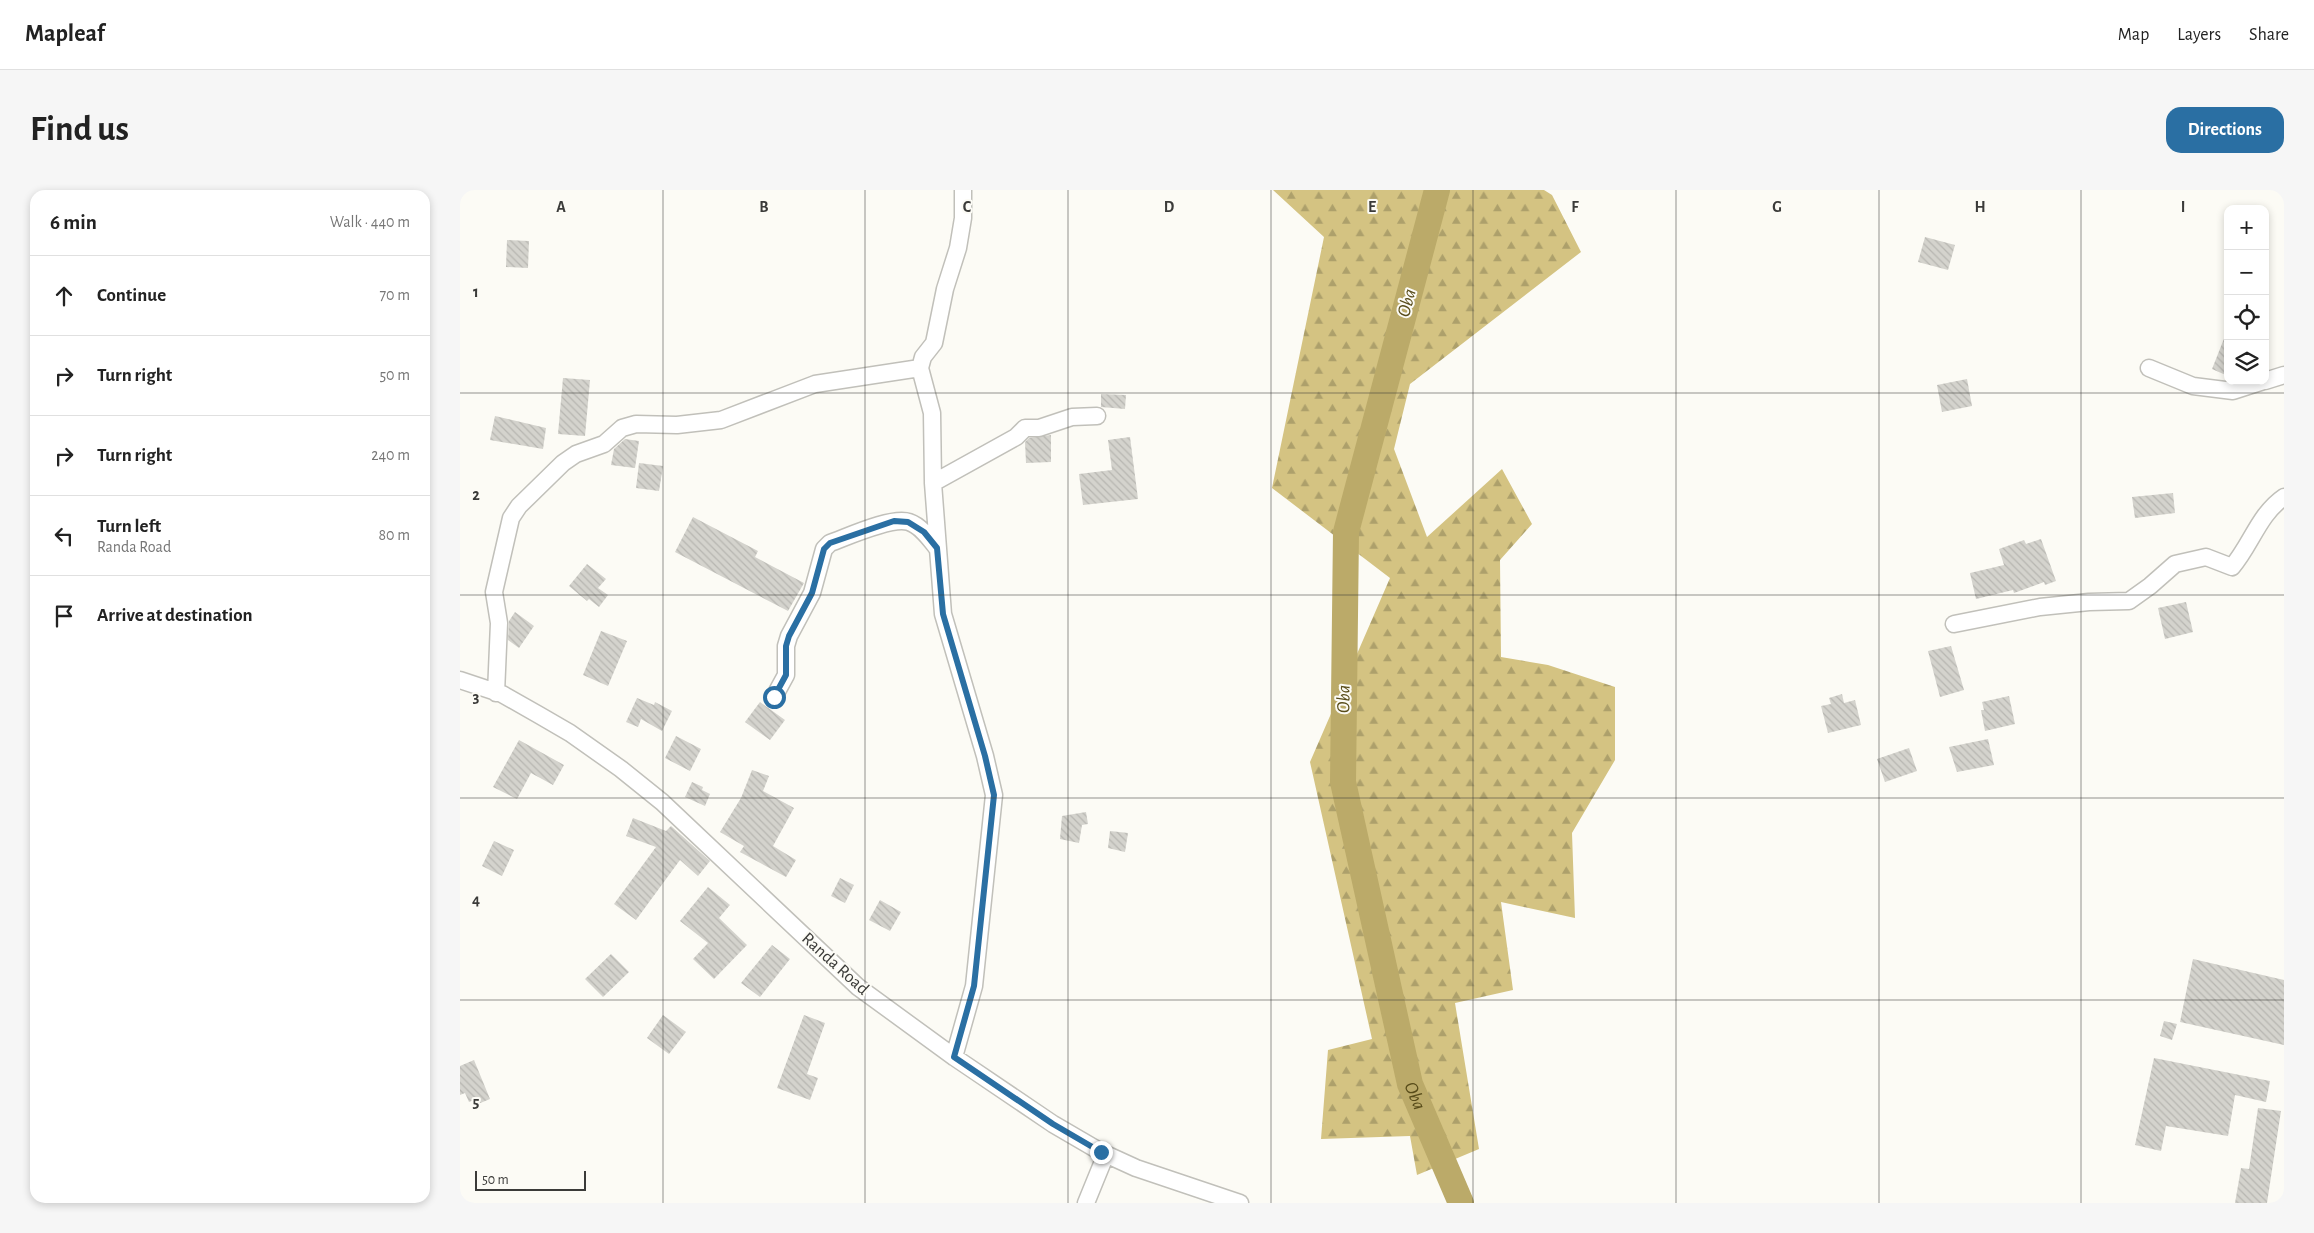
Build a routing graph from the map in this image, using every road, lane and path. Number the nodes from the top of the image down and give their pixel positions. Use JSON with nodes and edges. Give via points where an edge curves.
{"nodes":[{"id":1,"x":963,"y":190,"type":"edge"},
{"id":2,"x":920,"y":368,"type":"junction"},
{"id":3,"x":2150,"y":368,"type":"dead end"},
{"id":4,"x":2284,"y":375,"type":"edge"},
{"id":5,"x":2269,"y":380,"type":"edge"},
{"id":6,"x":2252,"y":385,"type":"edge"},
{"id":7,"x":1097,"y":416,"type":"dead end"},
{"id":8,"x":934,"y":483,"type":"junction"},
{"id":9,"x":2284,"y":497,"type":"edge"},
{"id":10,"x":937,"y":548,"type":"junction"},
{"id":11,"x":1954,"y":624,"type":"dead end"},
{"id":12,"x":460,"y":680,"type":"edge"},
{"id":13,"x":496,"y":692,"type":"junction"},
{"id":14,"x":774,"y":697,"type":"dead end"},
{"id":15,"x":954,"y":1057,"type":"junction"},
{"id":16,"x":1106,"y":1154,"type":"junction"},
{"id":17,"x":1086,"y":1203,"type":"edge"},
{"id":18,"x":1240,"y":1203,"type":"edge"}],
"edges":[{"from":1,"to":2,"type":"street","via":[[958,248],[934,342]]},
{"from":2,"to":8,"type":"street","via":[[932,413]]},
{"from":2,"to":13,"type":"street","via":[[815,384],[721,420],[677,425],[636,424],[622,428],[604,444],[576,454],[563,463],[511,518],[494,592],[499,623]]},
{"from":3,"to":6,"type":"street","via":[[2193,386],[2233,391]]},
{"from":4,"to":5,"type":"street"},
{"from":7,"to":8,"type":"street","via":[[1072,417],[1040,428],[1025,428],[1016,438]]},
{"from":8,"to":10,"type":"street"},
{"from":9,"to":11,"type":"street","via":[[2263,518],[2232,567],[2206,558],[2175,564],[2129,601],[2040,607]]},
{"from":10,"to":14,"type":"street","via":[[924,532],[908,522],[894,521],[830,543],[824,549],[812,593],[789,636],[786,675]]},
{"from":10,"to":15,"type":"street","via":[[943,614],[994,795],[974,986]]},
{"from":12,"to":13,"type":"street","name":"Randa Road"},
{"from":13,"to":15,"type":"street","name":"Randa Road","via":[[570,733],[621,769],[662,802],[858,987]]},
{"from":15,"to":16,"type":"street","name":"Randa Road","via":[[1053,1124]]},
{"from":16,"to":17,"type":"street"},
{"from":16,"to":18,"type":"street","name":"Randa Road","via":[[1136,1168]]}]}
